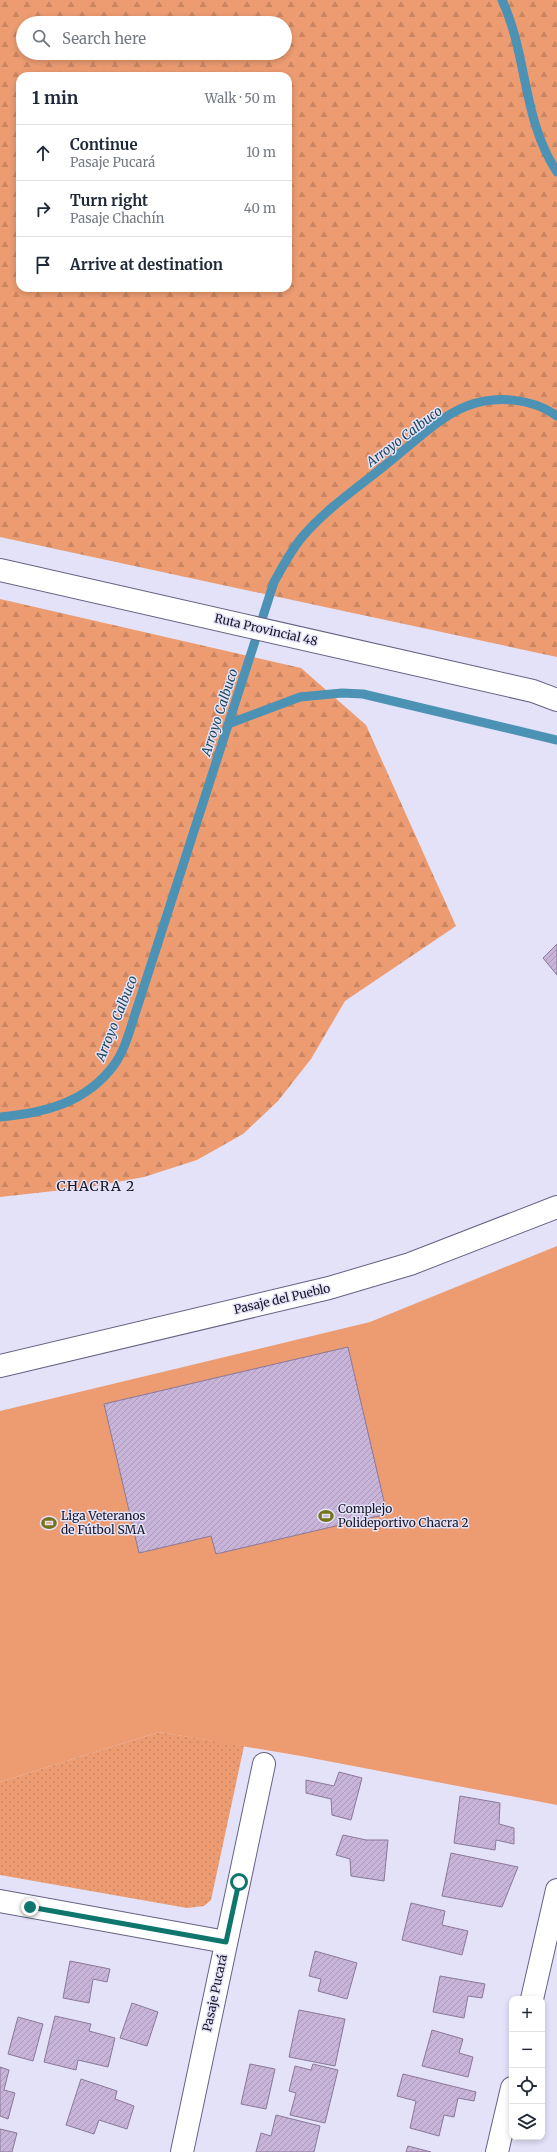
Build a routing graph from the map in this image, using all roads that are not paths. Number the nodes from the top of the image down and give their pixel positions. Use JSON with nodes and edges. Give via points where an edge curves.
{"nodes":[{"id":1,"x":0,"y":570,"type":"edge"},
{"id":2,"x":533,"y":691,"type":"junction"},
{"id":3,"x":557,"y":692,"type":"edge"},
{"id":4,"x":557,"y":700,"type":"edge"},
{"id":5,"x":557,"y":1207,"type":"edge"},
{"id":6,"x":0,"y":1366,"type":"edge"},
{"id":7,"x":264,"y":1764,"type":"dead end"},
{"id":8,"x":557,"y":1890,"type":"edge"},
{"id":9,"x":0,"y":1901,"type":"edge"},
{"id":10,"x":226,"y":1942,"type":"junction"},
{"id":11,"x":533,"y":1996,"type":"edge"},
{"id":12,"x":509,"y":2102,"type":"edge"},
{"id":13,"x":182,"y":2152,"type":"edge"},
{"id":14,"x":498,"y":2152,"type":"edge"}],
"edges":[{"from":1,"to":2,"type":"street","name":"Ruta Provincial 48"},
{"from":2,"to":3,"type":"street","name":"Ruta Provincial 48"},
{"from":2,"to":4,"type":"street","name":"Ruta Provincial 48"},
{"from":5,"to":6,"type":"street","name":"Pasaje del Pueblo","via":[[410,1264],[329,1288]]},
{"from":7,"to":10,"type":"street","name":"Pasaje Pucará"},
{"from":8,"to":11,"type":"street"},
{"from":9,"to":10,"type":"street"},
{"from":10,"to":13,"type":"street","name":"Pasaje Pucará"},
{"from":12,"to":14,"type":"street"}]}
